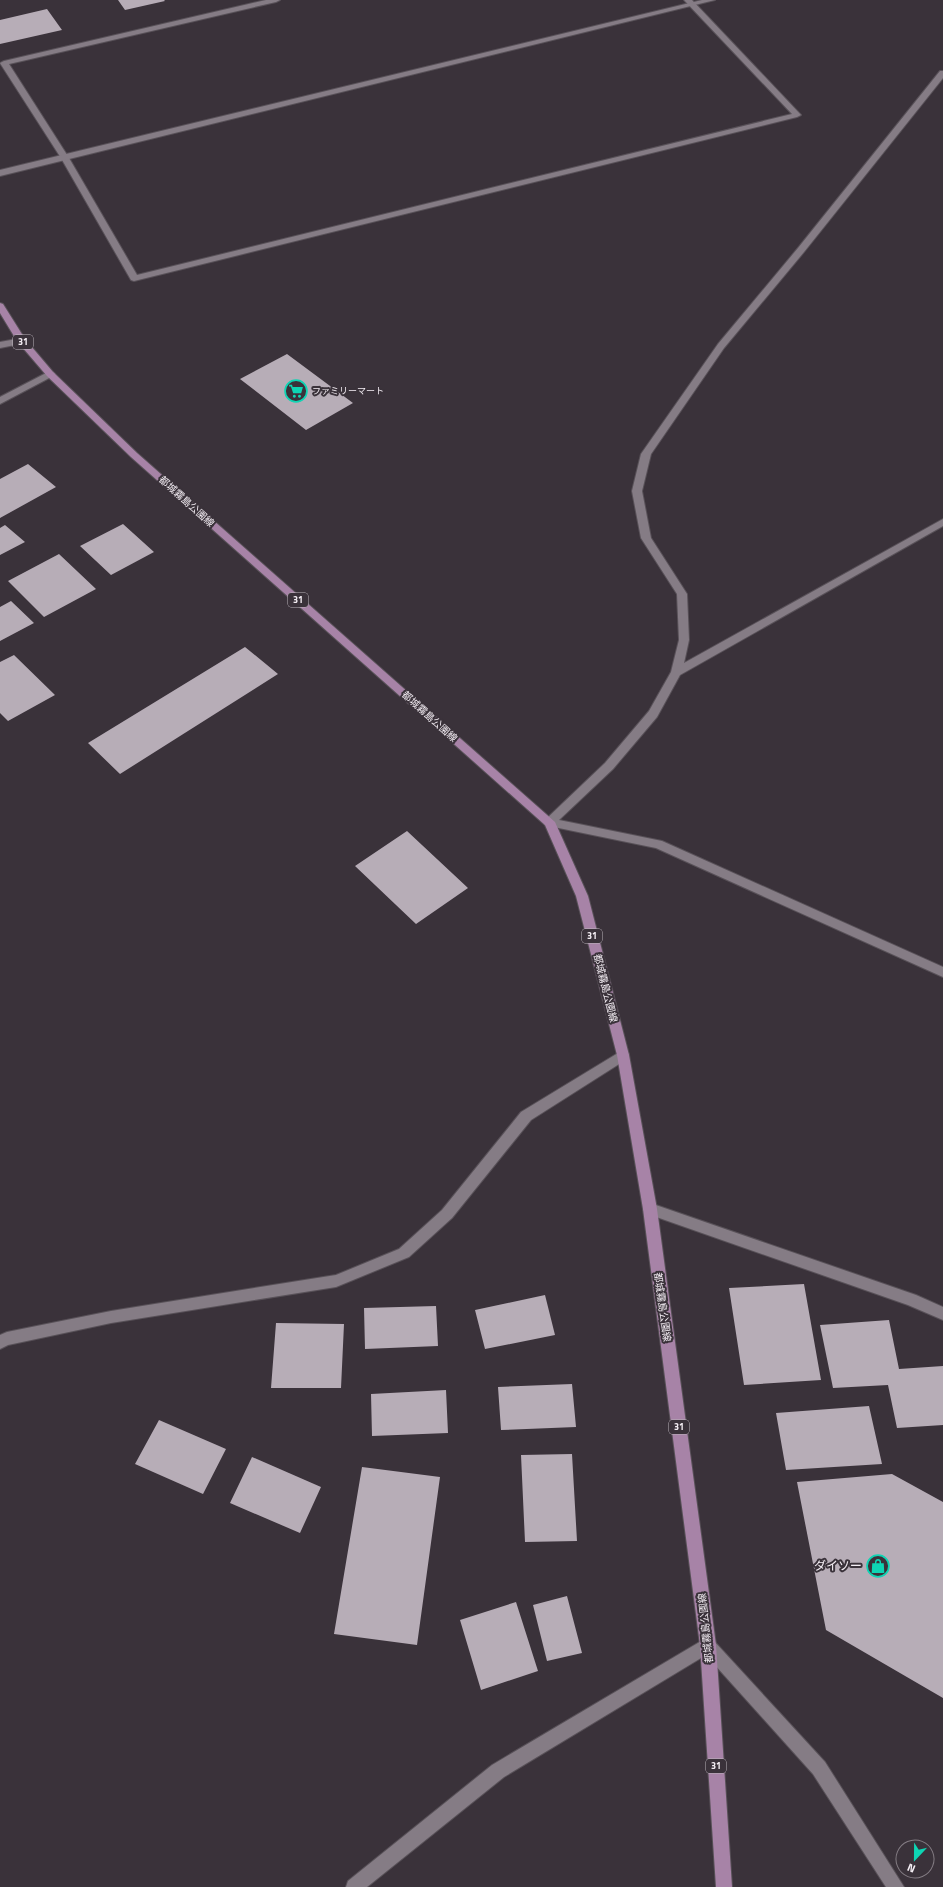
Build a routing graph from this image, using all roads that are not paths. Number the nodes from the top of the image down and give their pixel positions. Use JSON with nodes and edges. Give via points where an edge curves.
{"nodes":[{"id":1,"x":276,"y":0,"type":"edge"},
{"id":2,"x":710,"y":0,"type":"edge"},
{"id":3,"x":690,"y":2,"type":"edge"},
{"id":4,"x":943,"y":73,"type":"edge"},
{"id":5,"x":65,"y":158,"type":"junction"},
{"id":6,"x":0,"y":173,"type":"edge"},
{"id":7,"x":0,"y":306,"type":"edge"},
{"id":8,"x":22,"y":341,"type":"junction"},
{"id":9,"x":0,"y":345,"type":"edge"},
{"id":10,"x":50,"y":374,"type":"junction"},
{"id":11,"x":0,"y":401,"type":"edge"},
{"id":12,"x":943,"y":522,"type":"edge"},
{"id":13,"x":676,"y":672,"type":"junction"},
{"id":14,"x":549,"y":822,"type":"junction"},
{"id":15,"x":943,"y":972,"type":"edge"},
{"id":16,"x":623,"y":1055,"type":"junction"},
{"id":17,"x":650,"y":1209,"type":"junction"},
{"id":18,"x":943,"y":1314,"type":"edge"},
{"id":19,"x":0,"y":1342,"type":"edge"},
{"id":20,"x":708,"y":1645,"type":"junction"},
{"id":21,"x":354,"y":1887,"type":"edge"},
{"id":22,"x":724,"y":1887,"type":"edge"},
{"id":23,"x":896,"y":1887,"type":"edge"}],
"edges":[{"from":1,"to":5,"type":"street","via":[[4,63]]},
{"from":2,"to":3,"type":"street"},
{"from":3,"to":5,"type":"street"},
{"from":3,"to":5,"type":"street","via":[[797,115],[134,278]]},
{"from":4,"to":13,"type":"street","via":[[721,346],[646,454],[637,491],[646,538],[682,594],[684,640]]},
{"from":5,"to":6,"type":"street"},
{"from":7,"to":8,"type":"main road","name":"都城霧島公園線","number":"31"},
{"from":8,"to":9,"type":"street"},
{"from":8,"to":10,"type":"main road","name":"都城霧島公園線","number":"31"},
{"from":10,"to":11,"type":"street"},
{"from":10,"to":14,"type":"main road","name":"都城霧島公園線","number":"31","via":[[140,460]]},
{"from":12,"to":13,"type":"street"},
{"from":13,"to":14,"type":"street","via":[[644,726],[609,766]]},
{"from":14,"to":15,"type":"street","via":[[658,844]]},
{"from":14,"to":16,"type":"main road","name":"都城霧島公園線","number":"31","via":[[582,896]]},
{"from":16,"to":17,"type":"main road","name":"都城霧島公園線","number":"31"},
{"from":16,"to":19,"type":"street","via":[[526,1116],[447,1214],[404,1253],[336,1281],[111,1317]]},
{"from":17,"to":18,"type":"street","via":[[911,1300]]},
{"from":17,"to":20,"type":"main road","name":"都城霧島公園線","number":"31"},
{"from":20,"to":21,"type":"street","via":[[498,1771]]},
{"from":20,"to":22,"type":"main road","name":"都城霧島公園線","number":"31"},
{"from":20,"to":23,"type":"street","via":[[819,1768]]}]}
